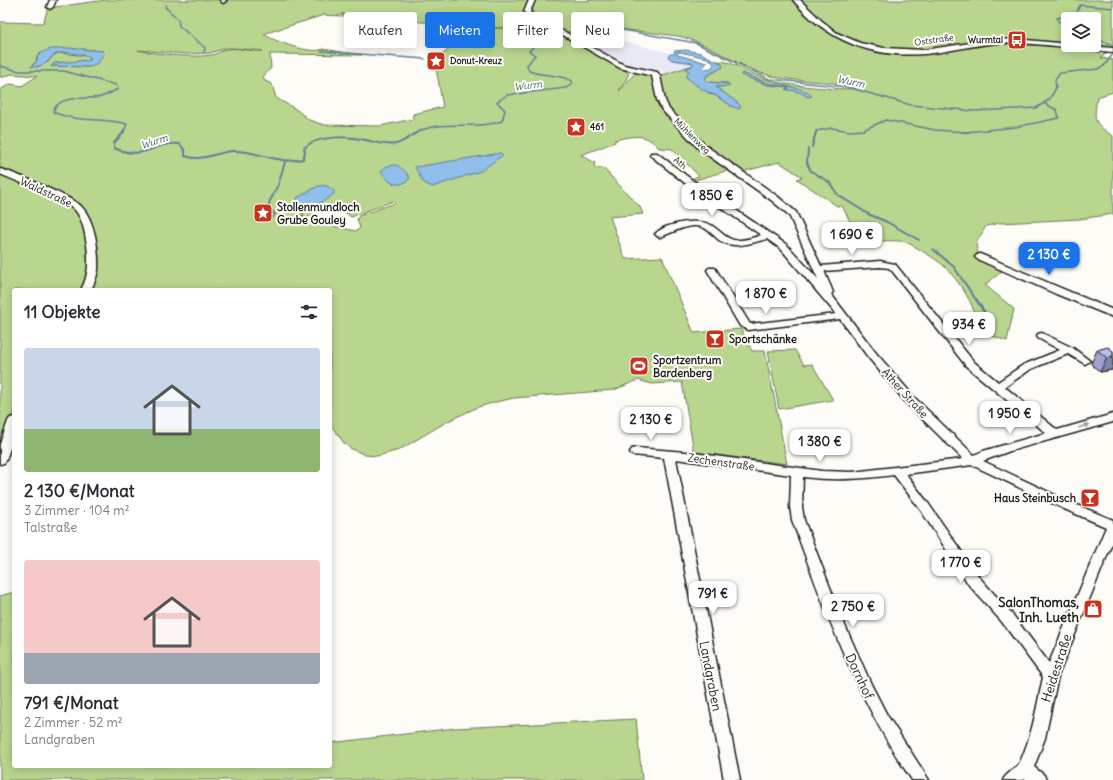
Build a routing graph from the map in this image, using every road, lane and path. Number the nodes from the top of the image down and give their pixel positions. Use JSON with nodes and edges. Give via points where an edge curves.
{"nodes":[{"id":1,"x":532,"y":0,"type":"edge"},
{"id":2,"x":796,"y":0,"type":"edge"},
{"id":3,"x":1109,"y":50,"type":"edge"},
{"id":4,"x":654,"y":155,"type":"dead end"},
{"id":5,"x":0,"y":171,"type":"edge"},
{"id":6,"x":735,"y":212,"type":"joint"},
{"id":7,"x":660,"y":234,"type":"dead end"},
{"id":8,"x":770,"y":236,"type":"junction"},
{"id":9,"x":980,"y":257,"type":"dead end"},
{"id":10,"x":818,"y":269,"type":"junction"},
{"id":11,"x":712,"y":270,"type":"dead end"},
{"id":12,"x":87,"y":288,"type":"edge"},
{"id":13,"x":829,"y":298,"type":"junction"},
{"id":14,"x":1112,"y":311,"type":"edge"},
{"id":15,"x":843,"y":316,"type":"junction"},
{"id":16,"x":1042,"y":336,"type":"dead end"},
{"id":17,"x":1068,"y":350,"type":"junction"},
{"id":18,"x":1085,"y":361,"type":"dead end"},
{"id":19,"x":998,"y":387,"type":"junction"},
{"id":20,"x":1113,"y":418,"type":"edge"},
{"id":21,"x":12,"y":427,"type":"edge"},
{"id":22,"x":1056,"y":435,"type":"junction"},
{"id":23,"x":636,"y":452,"type":"dead end"},
{"id":24,"x":669,"y":455,"type":"junction"},
{"id":25,"x":0,"y":460,"type":"edge"},
{"id":26,"x":973,"y":461,"type":"junction"},
{"id":27,"x":797,"y":472,"type":"junction"},
{"id":28,"x":898,"y":472,"type":"junction"},
{"id":29,"x":1113,"y":525,"type":"edge"},
{"id":30,"x":1051,"y":676,"type":"junction"},
{"id":31,"x":1025,"y":769,"type":"junction"},
{"id":32,"x":732,"y":780,"type":"edge"},
{"id":33,"x":921,"y":780,"type":"edge"},
{"id":34,"x":1011,"y":780,"type":"edge"},
{"id":35,"x":1038,"y":780,"type":"edge"}],
"edges":[{"from":1,"to":10,"type":"street","name":"Mühlenweg","via":[[527,12],[530,16],[622,67],[654,74],[666,110],[702,147],[793,214]]},
{"from":2,"to":3,"type":"street","name":"Oststraße","via":[[836,34],[857,43],[882,49],[926,52],[975,43],[1008,41]]},
{"from":4,"to":6,"type":"street","name":"Ath"},
{"from":5,"to":12,"type":"street","name":"Waldstraße","via":[[67,200],[82,213],[91,240],[93,269]]},
{"from":6,"to":8,"type":"street","name":"Ather Straße"},
{"from":7,"to":8,"type":"street","via":[[670,229],[698,224],[734,242]]},
{"from":8,"to":13,"type":"street","name":"Ather Straße","via":[[794,256]]},
{"from":9,"to":14,"type":"street","via":[[1059,292]]},
{"from":10,"to":13,"type":"street","name":"Mühlenweg"},
{"from":10,"to":19,"type":"street","via":[[880,264],[892,266],[962,355]]},
{"from":11,"to":15,"type":"street","via":[[748,327]]},
{"from":13,"to":15,"type":"street","name":"Ather Straße"},
{"from":15,"to":26,"type":"street","name":"Ather Straße","via":[[912,402]]},
{"from":16,"to":17,"type":"street"},
{"from":17,"to":18,"type":"street"},
{"from":17,"to":19,"type":"street","via":[[1026,367]]},
{"from":19,"to":22,"type":"street"},
{"from":22,"to":20,"type":"street","name":"Zechenstraße","one_way":true},
{"from":21,"to":25,"type":"street"},
{"from":22,"to":26,"type":"street","name":"Zechenstraße","via":[[987,454]]},
{"from":23,"to":24,"type":"street","name":"Zechenstraße"},
{"from":24,"to":27,"type":"street","name":"Zechenstraße"},
{"from":24,"to":32,"type":"street","name":"Landgraben"},
{"from":26,"to":28,"type":"street","name":"Zechenstraße"},
{"from":26,"to":29,"type":"street","name":"Ather Straße"},
{"from":27,"to":28,"type":"street","name":"Zechenstraße","via":[[852,476]]},
{"from":27,"to":33,"type":"street","name":"Dornhof","via":[[798,520],[851,657],[879,717],[904,759]]},
{"from":28,"to":30,"type":"street","via":[[974,581],[1007,618]]},
{"from":29,"to":30,"type":"street","name":"Heidestraße"},
{"from":30,"to":31,"type":"street","name":"Heidestraße","via":[[1037,738]]},
{"from":31,"to":34,"type":"street"},
{"from":31,"to":35,"type":"street"}]}
